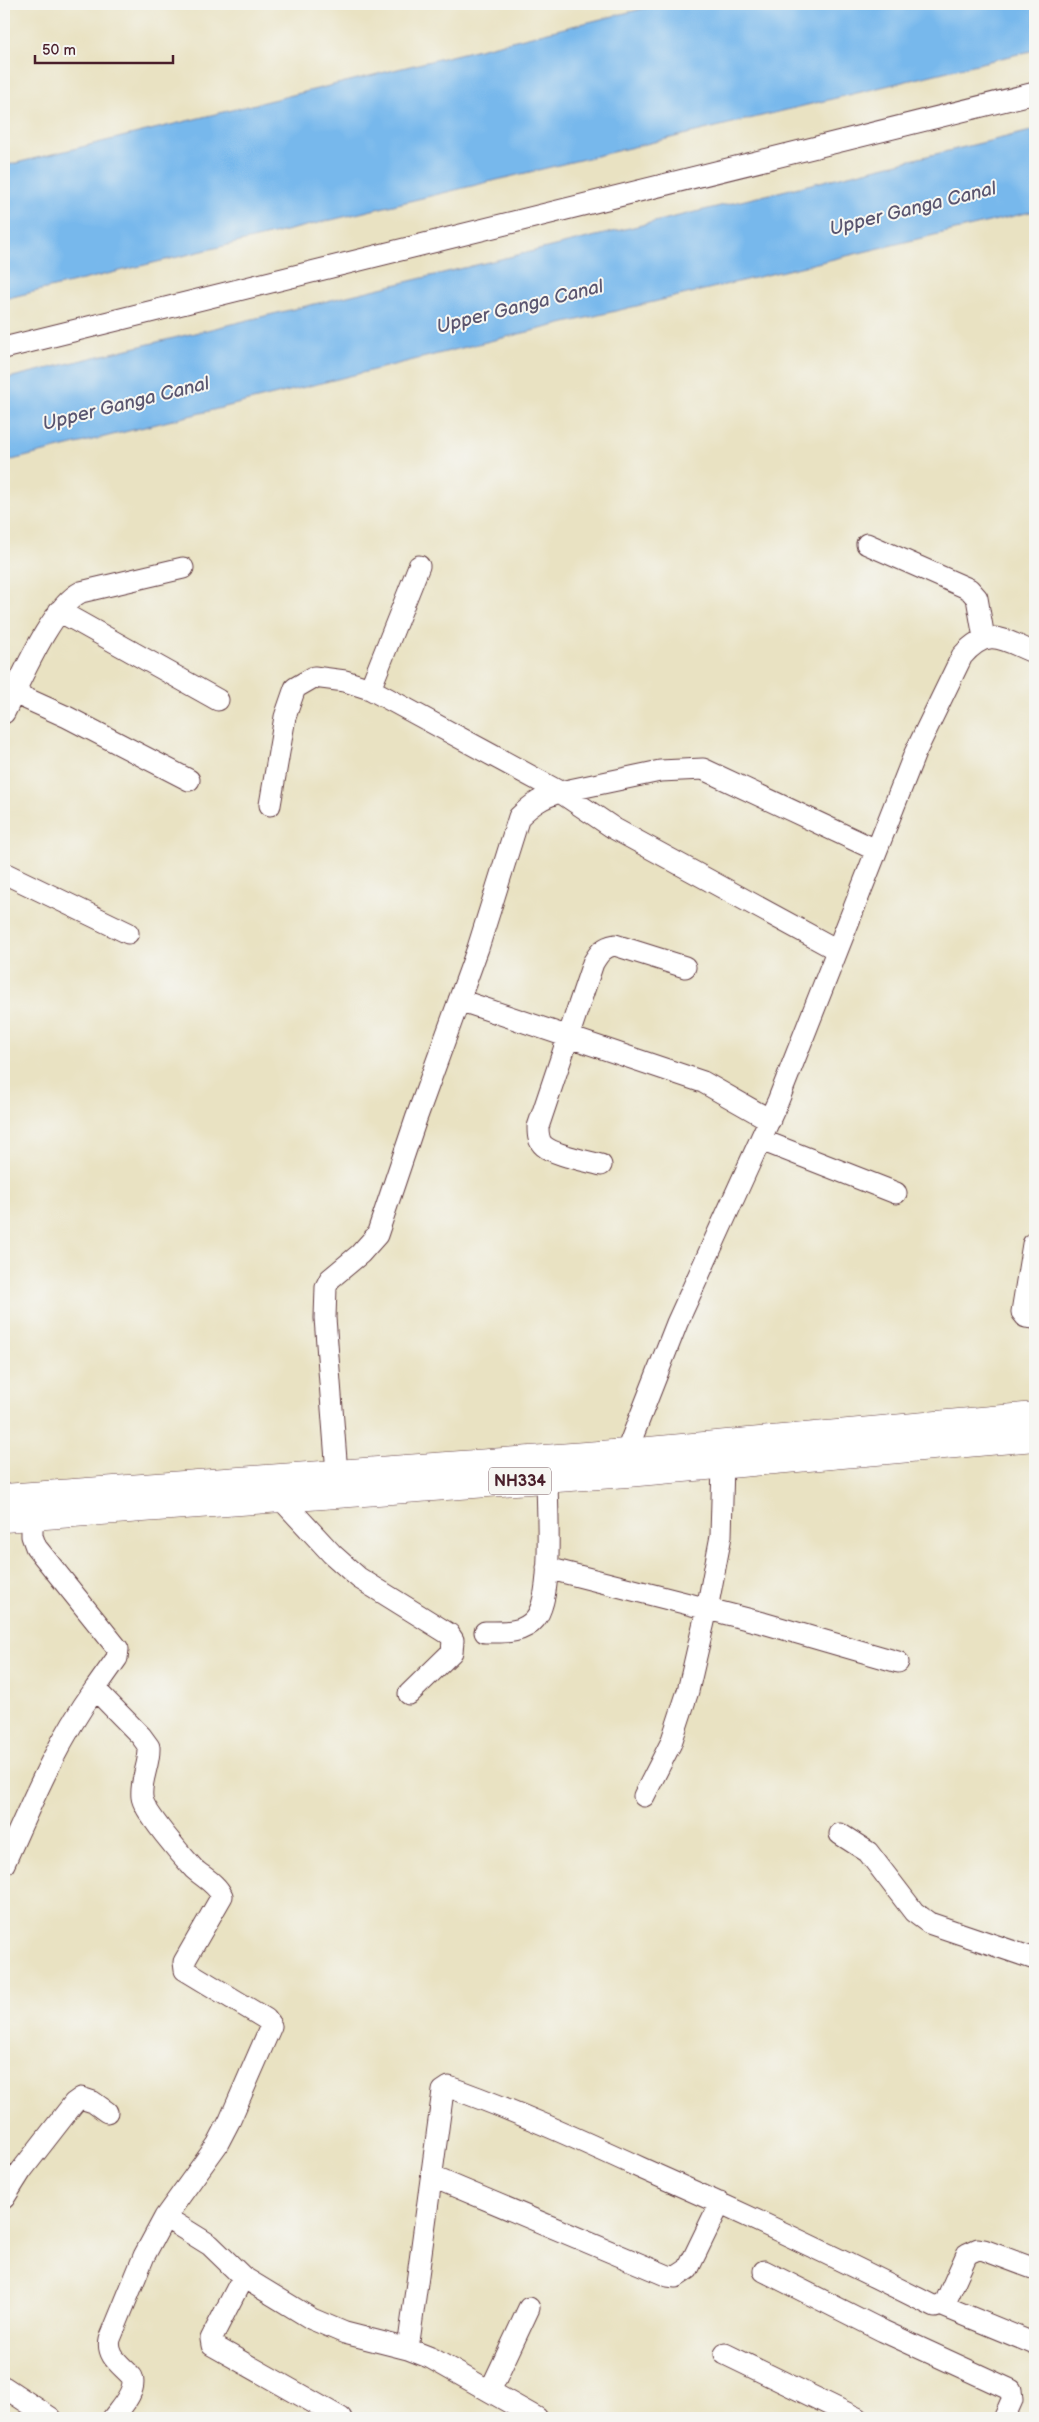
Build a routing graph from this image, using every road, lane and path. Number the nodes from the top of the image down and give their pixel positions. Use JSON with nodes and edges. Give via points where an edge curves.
{"nodes":[{"id":1,"x":1035,"y":93,"type":"edge"},
{"id":2,"x":4,"y":348,"type":"edge"},
{"id":3,"x":867,"y":544,"type":"dead end"},
{"id":4,"x":419,"y":566,"type":"dead end"},
{"id":5,"x":183,"y":568,"type":"dead end"},
{"id":6,"x":59,"y":611,"type":"junction"},
{"id":7,"x":984,"y":638,"type":"junction"},
{"id":8,"x":1035,"y":653,"type":"edge"},
{"id":9,"x":370,"y":689,"type":"junction"},
{"id":10,"x":14,"y":693,"type":"junction"},
{"id":11,"x":218,"y":700,"type":"dead end"},
{"id":12,"x":4,"y":713,"type":"edge"},
{"id":13,"x":189,"y":780,"type":"dead end"},
{"id":14,"x":560,"y":792,"type":"junction"},
{"id":15,"x":270,"y":805,"type":"dead end"},
{"id":16,"x":876,"y":850,"type":"junction"},
{"id":17,"x":4,"y":873,"type":"edge"},
{"id":18,"x":128,"y":933,"type":"dead end"},
{"id":19,"x":837,"y":950,"type":"junction"},
{"id":20,"x":685,"y":967,"type":"dead end"},
{"id":21,"x":459,"y":1000,"type":"junction"},
{"id":22,"x":568,"y":1036,"type":"junction"},
{"id":23,"x":770,"y":1120,"type":"junction"},
{"id":24,"x":761,"y":1140,"type":"junction"},
{"id":25,"x":601,"y":1165,"type":"dead end"},
{"id":26,"x":896,"y":1193,"type":"dead end"},
{"id":27,"x":1033,"y":1244,"type":"dead end"},
{"id":28,"x":1035,"y":1318,"type":"edge"},
{"id":29,"x":1035,"y":1416,"type":"edge"},
{"id":30,"x":1035,"y":1437,"type":"edge"},
{"id":31,"x":626,"y":1453,"type":"junction"},
{"id":32,"x":723,"y":1465,"type":"junction"},
{"id":33,"x":337,"y":1473,"type":"junction"},
{"id":34,"x":547,"y":1479,"type":"junction"},
{"id":35,"x":4,"y":1498,"type":"edge"},
{"id":36,"x":281,"y":1499,"type":"junction"},
{"id":37,"x":32,"y":1517,"type":"junction"},
{"id":38,"x":4,"y":1518,"type":"edge"},
{"id":39,"x":547,"y":1568,"type":"junction"},
{"id":40,"x":707,"y":1609,"type":"junction"},
{"id":41,"x":485,"y":1632,"type":"dead end"},
{"id":42,"x":898,"y":1662,"type":"dead end"},
{"id":43,"x":95,"y":1690,"type":"junction"},
{"id":44,"x":409,"y":1694,"type":"dead end"},
{"id":45,"x":644,"y":1796,"type":"dead end"},
{"id":46,"x":840,"y":1834,"type":"dead end"},
{"id":47,"x":4,"y":1864,"type":"edge"},
{"id":48,"x":1035,"y":1959,"type":"edge"},
{"id":49,"x":107,"y":2112,"type":"dead end"},
{"id":50,"x":433,"y":2177,"type":"junction"},
{"id":51,"x":6,"y":2189,"type":"edge"},
{"id":52,"x":720,"y":2202,"type":"junction"},
{"id":53,"x":165,"y":2217,"type":"junction"},
{"id":54,"x":1035,"y":2269,"type":"edge"},
{"id":55,"x":764,"y":2271,"type":"dead end"},
{"id":56,"x":243,"y":2277,"type":"junction"},
{"id":57,"x":943,"y":2306,"type":"junction"},
{"id":58,"x":529,"y":2308,"type":"dead end"},
{"id":59,"x":1035,"y":2344,"type":"edge"},
{"id":60,"x":408,"y":2349,"type":"junction"},
{"id":61,"x":725,"y":2354,"type":"dead end"},
{"id":62,"x":4,"y":2387,"type":"edge"},
{"id":63,"x":490,"y":2391,"type":"junction"},
{"id":64,"x":51,"y":2418,"type":"edge"},
{"id":65,"x":113,"y":2418,"type":"edge"},
{"id":66,"x":341,"y":2418,"type":"edge"},
{"id":67,"x":537,"y":2418,"type":"edge"},
{"id":68,"x":857,"y":2418,"type":"edge"},
{"id":69,"x":1004,"y":2418,"type":"edge"}],
"edges":[{"from":1,"to":2,"type":"street"},
{"from":3,"to":7,"type":"street","via":[[969,589],[977,598]]},
{"from":4,"to":9,"type":"street"},
{"from":5,"to":6,"type":"street","via":[[81,592],[66,601]]},
{"from":6,"to":10,"type":"street"},
{"from":6,"to":11,"type":"street"},
{"from":7,"to":8,"type":"street","via":[[998,638]]},
{"from":7,"to":16,"type":"street","via":[[962,656],[915,753]]},
{"from":9,"to":14,"type":"street"},
{"from":9,"to":15,"type":"street","via":[[345,681],[314,677],[295,688],[285,717]]},
{"from":10,"to":12,"type":"street"},
{"from":10,"to":13,"type":"street","via":[[67,716]]},
{"from":14,"to":16,"type":"street","via":[[660,771],[703,769]]},
{"from":14,"to":19,"type":"street","via":[[615,829]]},
{"from":14,"to":21,"type":"street","via":[[544,797],[519,817]]},
{"from":16,"to":19,"type":"street"},
{"from":17,"to":18,"type":"street"},
{"from":19,"to":23,"type":"street"},
{"from":20,"to":22,"type":"street","via":[[625,947],[606,947],[593,963]]},
{"from":21,"to":22,"type":"street"},
{"from":21,"to":33,"type":"street","via":[[377,1235],[330,1279],[326,1287],[325,1318]]},
{"from":22,"to":23,"type":"street","via":[[703,1082]]},
{"from":22,"to":25,"type":"street","via":[[538,1127],[538,1137],[543,1146],[551,1150]]},
{"from":23,"to":24,"type":"street"},
{"from":24,"to":26,"type":"street"},
{"from":24,"to":31,"type":"street","via":[[677,1323]]},
{"from":27,"to":28,"type":"street","via":[[1022,1312],[1026,1317]]},
{"from":29,"to":31,"type":"highway","number":"NH334"},
{"from":30,"to":32,"type":"highway","number":"NH334"},
{"from":31,"to":33,"type":"highway","number":"NH334"},
{"from":32,"to":34,"type":"highway","number":"NH334"},
{"from":32,"to":40,"type":"street","via":[[721,1536]]},
{"from":33,"to":35,"type":"highway","number":"NH334"},
{"from":34,"to":36,"type":"highway","number":"NH334"},
{"from":34,"to":39,"type":"street"},
{"from":36,"to":37,"type":"highway","number":"NH334"},
{"from":36,"to":44,"type":"street","via":[[359,1578],[449,1634],[453,1640],[452,1652]]},
{"from":37,"to":38,"type":"highway","number":"NH334"},
{"from":37,"to":43,"type":"street","via":[[32,1536],[36,1547],[118,1649],[117,1658]]},
{"from":39,"to":40,"type":"street"},
{"from":39,"to":41,"type":"street","via":[[543,1606],[535,1619],[523,1628],[508,1632]]},
{"from":40,"to":42,"type":"street"},
{"from":40,"to":45,"type":"street","via":[[679,1722]]},
{"from":43,"to":47,"type":"street","via":[[75,1716],[56,1751]]},
{"from":43,"to":53,"type":"street","via":[[149,1747],[142,1793],[144,1803],[177,1850],[222,1896],[184,1962],[184,1970],[266,2019],[271,2026],[226,2128]]},
{"from":46,"to":48,"type":"street","via":[[868,1852],[914,1912],[929,1923]]},
{"from":49,"to":51,"type":"street","via":[[80,2098]]},
{"from":50,"to":52,"type":"street","via":[[676,2277],[688,2268]]},
{"from":50,"to":52,"type":"street","via":[[442,2091],[449,2087]]},
{"from":50,"to":60,"type":"street"},
{"from":52,"to":57,"type":"street","via":[[935,2307]]},
{"from":53,"to":56,"type":"street","via":[[210,2245]]},
{"from":53,"to":65,"type":"street","via":[[144,2256],[110,2339],[109,2351],[134,2381],[129,2396]]},
{"from":54,"to":57,"type":"street","via":[[984,2250],[972,2250]]},
{"from":55,"to":69,"type":"street","via":[[1011,2390],[1012,2400]]},
{"from":56,"to":60,"type":"street","via":[[274,2297],[345,2333]]},
{"from":56,"to":66,"type":"street","via":[[211,2339],[212,2345]]},
{"from":57,"to":59,"type":"street"},
{"from":58,"to":63,"type":"street"},
{"from":60,"to":63,"type":"street"},
{"from":61,"to":68,"type":"street"},
{"from":62,"to":64,"type":"street"},
{"from":63,"to":67,"type":"street"}]}
